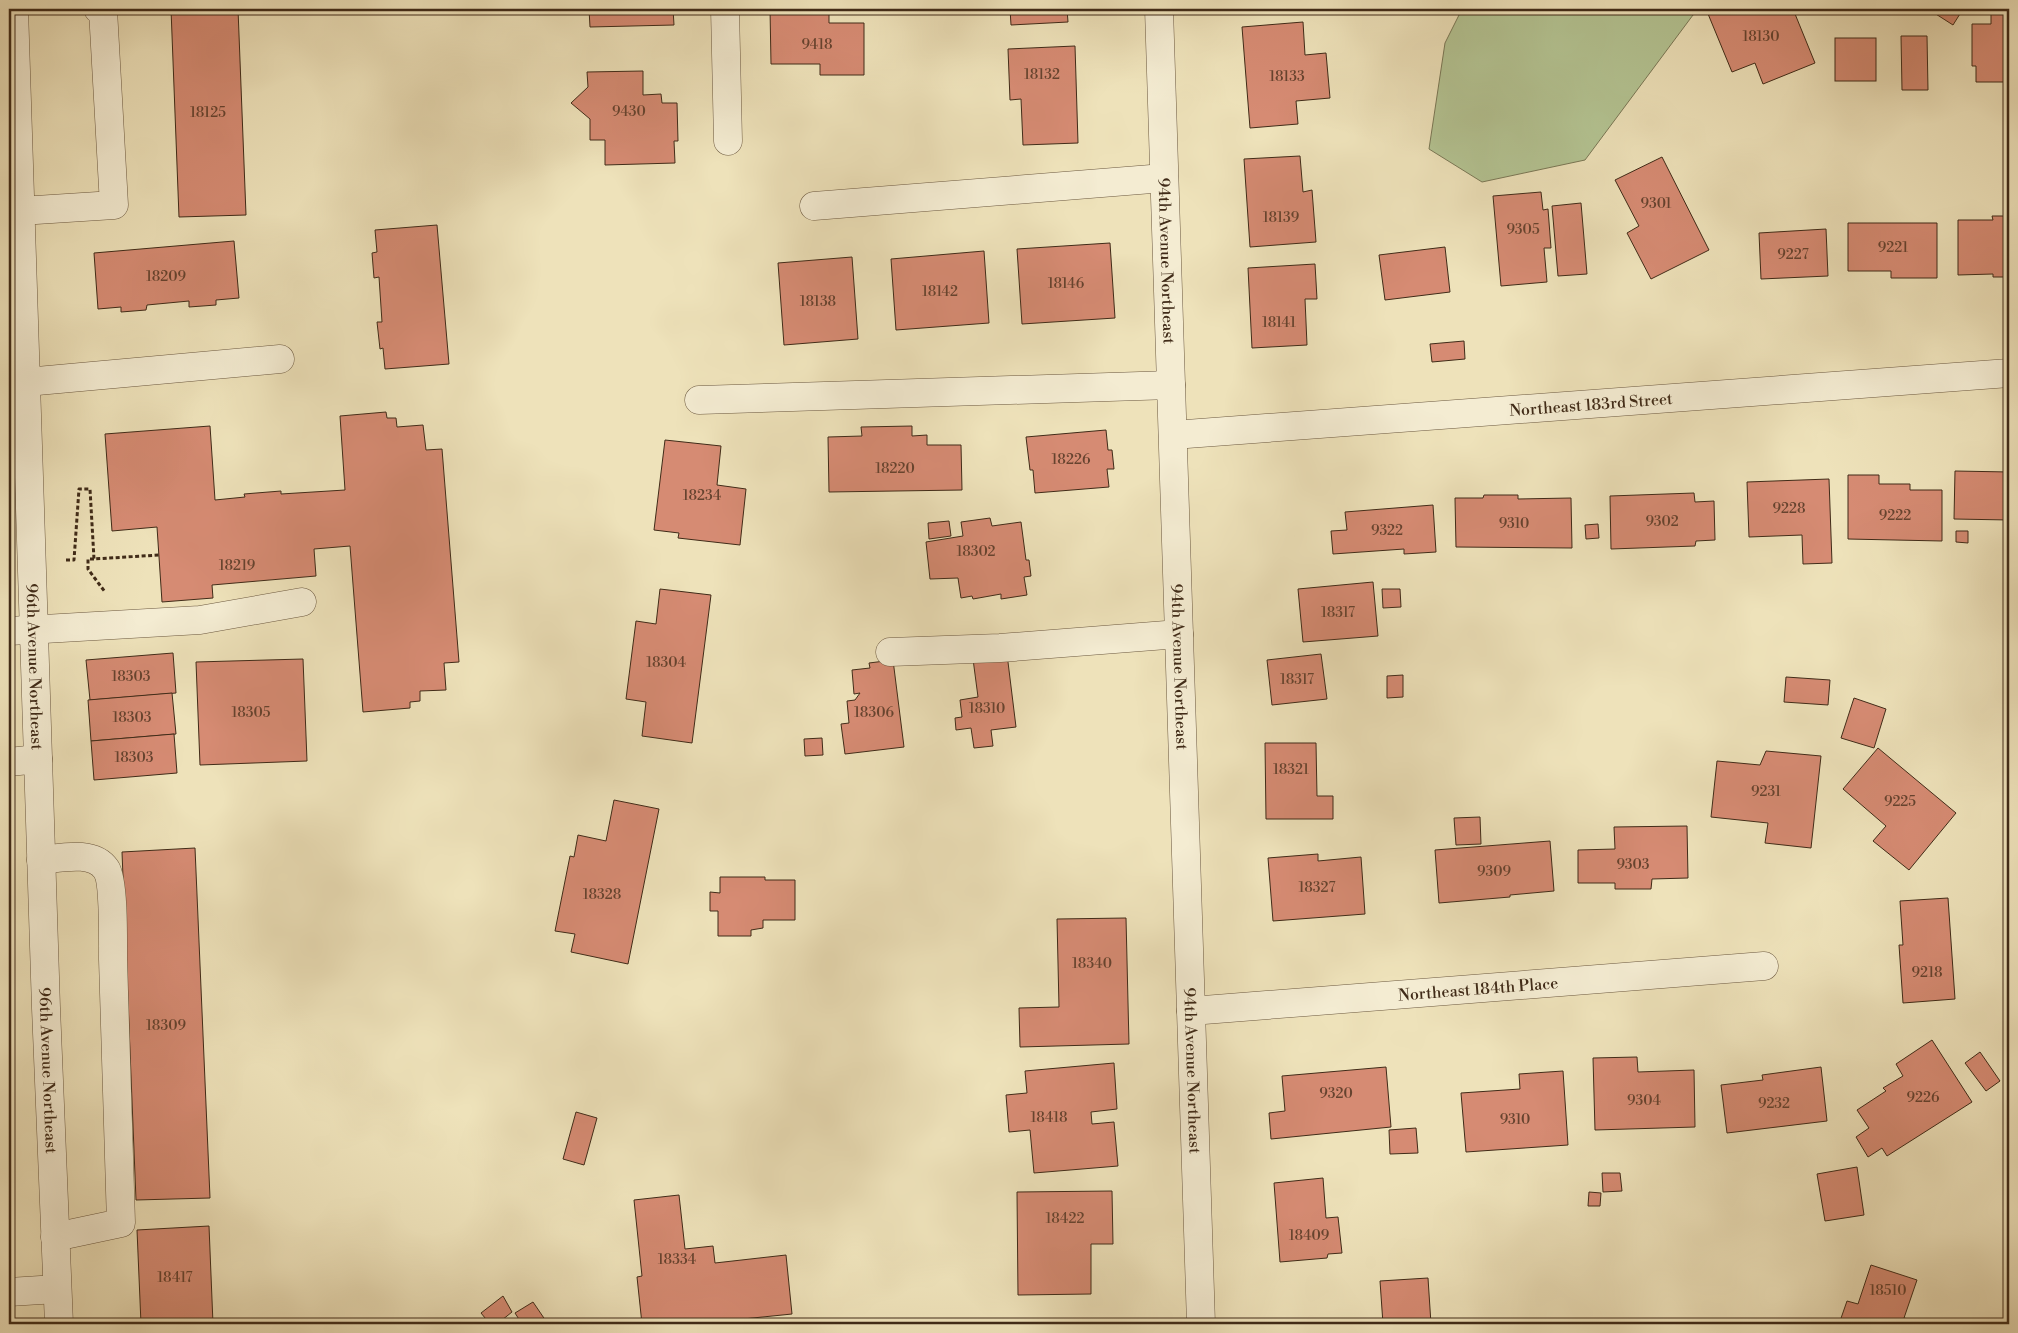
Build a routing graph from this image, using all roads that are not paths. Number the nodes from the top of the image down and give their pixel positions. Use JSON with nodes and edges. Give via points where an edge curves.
{"nodes":[{"id":1,"x":14,"y":9,"type":"edge"},
{"id":2,"x":98,"y":9,"type":"edge"},
{"id":3,"x":725,"y":9,"type":"edge"},
{"id":4,"x":1159,"y":9,"type":"edge"},
{"id":5,"x":13,"y":113,"type":"edge"},
{"id":6,"x":728,"y":141,"type":"dead end"},
{"id":7,"x":1164,"y":178,"type":"junction"},
{"id":8,"x":814,"y":206,"type":"dead end"},
{"id":9,"x":20,"y":211,"type":"junction"},
{"id":10,"x":15,"y":258,"type":"edge"},
{"id":11,"x":280,"y":359,"type":"dead end"},
{"id":12,"x":2009,"y":373,"type":"edge"},
{"id":13,"x":26,"y":382,"type":"junction"},
{"id":14,"x":1171,"y":385,"type":"junction"},
{"id":15,"x":699,"y":400,"type":"dead end"},
{"id":16,"x":1173,"y":435,"type":"junction"},
{"id":17,"x":19,"y":493,"type":"edge"},
{"id":18,"x":302,"y":602,"type":"dead end"},
{"id":19,"x":22,"y":630,"type":"edge"},
{"id":20,"x":1179,"y":634,"type":"junction"},
{"id":21,"x":890,"y":652,"type":"dead end"},
{"id":22,"x":38,"y":759,"type":"junction"},
{"id":23,"x":9,"y":762,"type":"edge"},
{"id":24,"x":42,"y":860,"type":"junction"},
{"id":25,"x":1764,"y":966,"type":"dead end"},
{"id":26,"x":1192,"y":1011,"type":"junction"},
{"id":27,"x":55,"y":1237,"type":"junction"},
{"id":28,"x":57,"y":1289,"type":"junction"},
{"id":29,"x":9,"y":1292,"type":"edge"},
{"id":30,"x":59,"y":1324,"type":"edge"},
{"id":31,"x":1201,"y":1324,"type":"edge"}],
"edges":[{"from":1,"to":5,"type":"street","name":"96th Avenue Northeast"},
{"from":2,"to":9,"type":"street","via":[[102,10],[114,205]]},
{"from":3,"to":6,"type":"street"},
{"from":4,"to":7,"type":"street","name":"94th Avenue Northeast"},
{"from":5,"to":9,"type":"street","name":"96th Avenue Northeast"},
{"from":7,"to":8,"type":"street"},
{"from":7,"to":14,"type":"street","name":"94th Avenue Northeast"},
{"from":9,"to":10,"type":"street","name":"96th Avenue Northeast"},
{"from":10,"to":13,"type":"street","name":"96th Avenue Northeast"},
{"from":11,"to":13,"type":"street"},
{"from":12,"to":16,"type":"street","name":"Northeast 183rd Street"},
{"from":13,"to":17,"type":"street","name":"96th Avenue Northeast"},
{"from":14,"to":15,"type":"street"},
{"from":14,"to":16,"type":"street","name":"94th Avenue Northeast"},
{"from":16,"to":20,"type":"street","name":"94th Avenue Northeast"},
{"from":17,"to":19,"type":"street","name":"96th Avenue Northeast"},
{"from":18,"to":19,"type":"street","via":[[200,620]]},
{"from":19,"to":22,"type":"street","name":"96th Avenue Northeast"},
{"from":20,"to":21,"type":"street","via":[[1000,648]]},
{"from":20,"to":26,"type":"street","name":"94th Avenue Northeast"},
{"from":22,"to":23,"type":"street"},
{"from":22,"to":24,"type":"street","name":"96th Avenue Northeast"},
{"from":24,"to":27,"type":"street","name":"96th Avenue Northeast"},
{"from":24,"to":27,"type":"street","via":[[68,857],[99,861],[108,870],[112,922],[121,1223]]},
{"from":25,"to":26,"type":"street","name":"Northeast 184th Place"},
{"from":26,"to":31,"type":"street","name":"94th Avenue Northeast"},
{"from":27,"to":28,"type":"street","name":"96th Avenue Northeast"},
{"from":28,"to":29,"type":"street"},
{"from":28,"to":30,"type":"street","name":"96th Avenue Northeast"}]}
